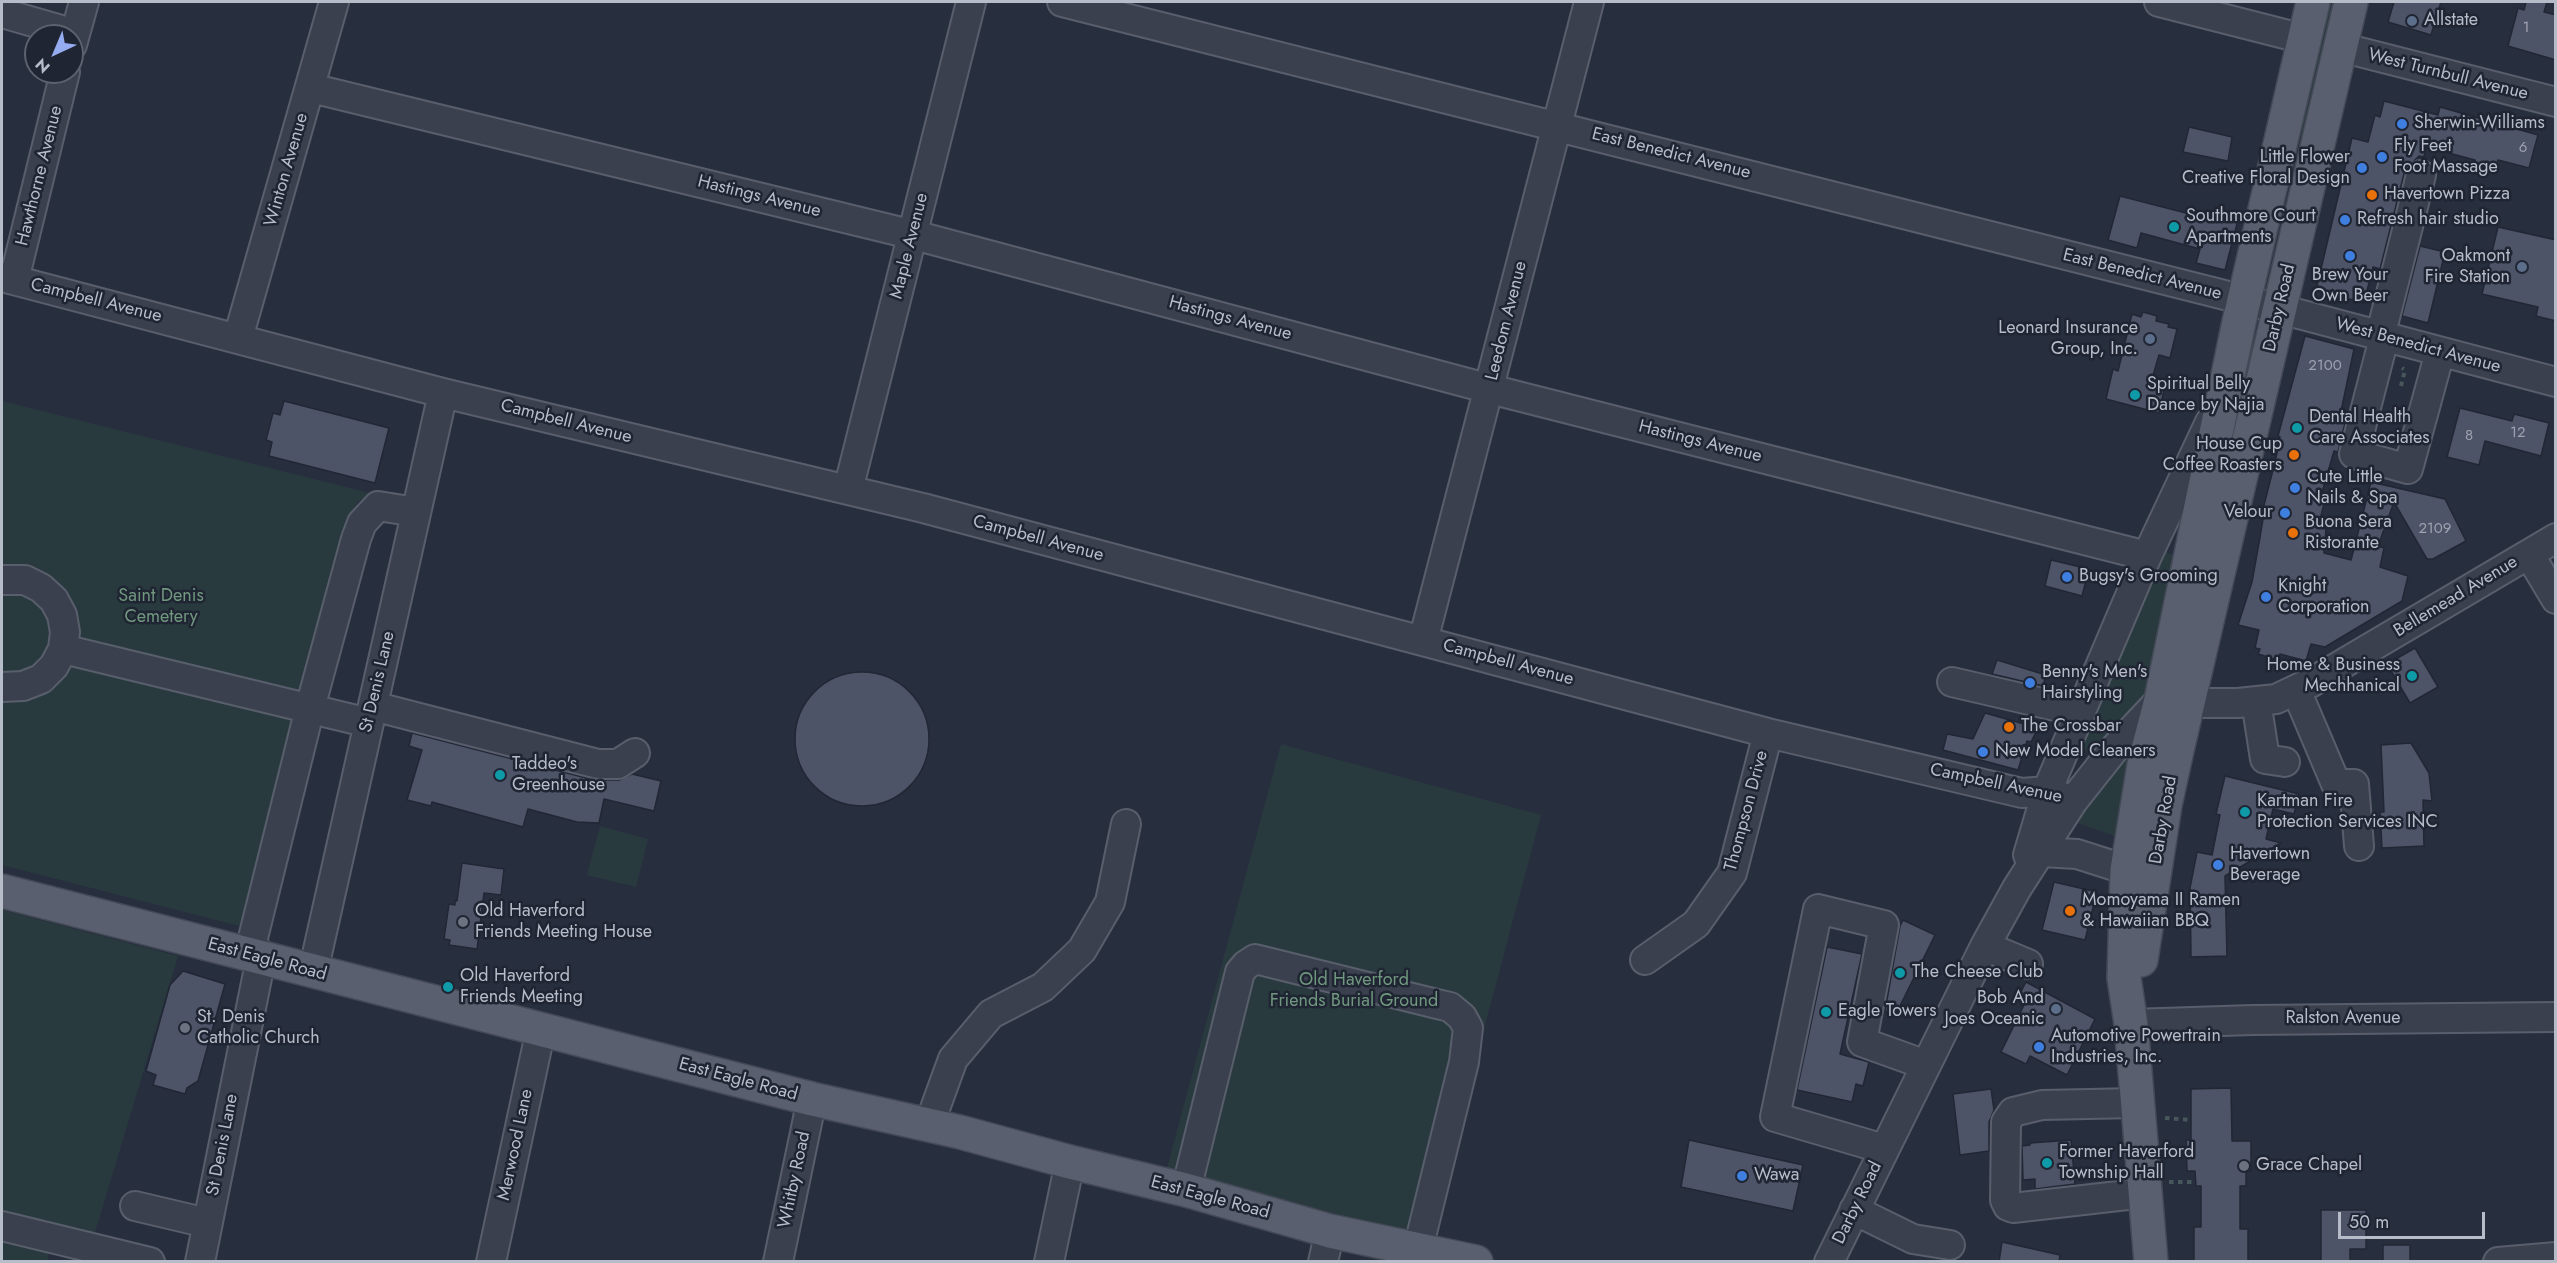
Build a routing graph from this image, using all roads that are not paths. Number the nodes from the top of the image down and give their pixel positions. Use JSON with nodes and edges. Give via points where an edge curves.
{"nodes":[{"id":1,"x":84,"y":2,"type":"edge"},
{"id":2,"x":334,"y":2,"type":"edge"},
{"id":3,"x":971,"y":2,"type":"edge"},
{"id":4,"x":1062,"y":2,"type":"edge"},
{"id":5,"x":1589,"y":2,"type":"edge"},
{"id":6,"x":2159,"y":2,"type":"edge"},
{"id":7,"x":2313,"y":2,"type":"edge"},
{"id":8,"x":2351,"y":2,"type":"edge"},
{"id":9,"x":2,"y":13,"type":"edge"},
{"id":10,"x":31,"y":24,"type":"edge"},
{"id":11,"x":78,"y":24,"type":"edge"},
{"id":12,"x":2304,"y":39,"type":"junction"},
{"id":13,"x":2340,"y":47,"type":"junction"},
{"id":14,"x":62,"y":84,"type":"edge"},
{"id":15,"x":311,"y":88,"type":"junction"},
{"id":16,"x":2556,"y":102,"type":"edge"},
{"id":17,"x":1557,"y":125,"type":"junction"},
{"id":18,"x":2421,"y":175,"type":"dead end"},
{"id":19,"x":914,"y":235,"type":"junction"},
{"id":20,"x":8,"y":278,"type":"edge"},
{"id":21,"x":2244,"y":301,"type":"junction"},
{"id":22,"x":2280,"y":309,"type":"junction"},
{"id":23,"x":2382,"y":337,"type":"junction"},
{"id":24,"x":238,"y":338,"type":"junction"},
{"id":25,"x":2440,"y":352,"type":"junction"},
{"id":26,"x":2556,"y":382,"type":"edge"},
{"id":27,"x":2226,"y":385,"type":"junction"},
{"id":28,"x":1490,"y":389,"type":"junction"},
{"id":29,"x":443,"y":393,"type":"junction"},
{"id":30,"x":848,"y":490,"type":"junction"},
{"id":31,"x":416,"y":512,"type":"junction"},
{"id":32,"x":2556,"y":538,"type":"edge"},
{"id":33,"x":2529,"y":554,"type":"junction"},
{"id":34,"x":2147,"y":556,"type":"junction"},
{"id":35,"x":2,"y":580,"type":"edge"},
{"id":36,"x":2556,"y":599,"type":"edge"},
{"id":37,"x":1423,"y":641,"type":"junction"},
{"id":38,"x":63,"y":650,"type":"junction"},
{"id":39,"x":1952,"y":682,"type":"dead end"},
{"id":40,"x":2,"y":687,"type":"edge"},
{"id":41,"x":2296,"y":690,"type":"junction"},
{"id":42,"x":2174,"y":701,"type":"junction"},
{"id":43,"x":2256,"y":701,"type":"junction"},
{"id":44,"x":310,"y":708,"type":"junction"},
{"id":45,"x":2081,"y":711,"type":"junction"},
{"id":46,"x":371,"y":715,"type":"junction"},
{"id":47,"x":1768,"y":733,"type":"junction"},
{"id":48,"x":635,"y":753,"type":"dead end"},
{"id":49,"x":2285,"y":762,"type":"dead end"},
{"id":50,"x":2060,"y":796,"type":"junction"},
{"id":51,"x":1126,"y":824,"type":"dead end"},
{"id":52,"x":2359,"y":846,"type":"dead end"},
{"id":53,"x":2042,"y":852,"type":"junction"},
{"id":54,"x":2127,"y":870,"type":"junction"},
{"id":55,"x":2018,"y":888,"type":"junction"},
{"id":56,"x":2,"y":891,"type":"edge"},
{"id":57,"x":1985,"y":946,"type":"junction"},
{"id":58,"x":261,"y":958,"type":"junction"},
{"id":59,"x":1645,"y":960,"type":"dead end"},
{"id":60,"x":2028,"y":964,"type":"dead end"},
{"id":61,"x":313,"y":972,"type":"junction"},
{"id":62,"x":2556,"y":1017,"type":"edge"},
{"id":63,"x":2131,"y":1024,"type":"junction"},
{"id":64,"x":541,"y":1029,"type":"junction"},
{"id":65,"x":1926,"y":1065,"type":"junction"},
{"id":66,"x":812,"y":1099,"type":"junction"},
{"id":67,"x":2136,"y":1102,"type":"junction"},
{"id":68,"x":929,"y":1125,"type":"junction"},
{"id":69,"x":1884,"y":1149,"type":"junction"},
{"id":70,"x":1070,"y":1162,"type":"junction"},
{"id":71,"x":1186,"y":1190,"type":"junction"},
{"id":72,"x":2145,"y":1193,"type":"junction"},
{"id":73,"x":135,"y":1206,"type":"dead end"},
{"id":74,"x":1854,"y":1210,"type":"junction"},
{"id":75,"x":207,"y":1223,"type":"junction"},
{"id":76,"x":2,"y":1226,"type":"edge"},
{"id":77,"x":1950,"y":1245,"type":"dead end"},
{"id":78,"x":1327,"y":1246,"type":"edge"},
{"id":79,"x":1418,"y":1249,"type":"junction"},
{"id":80,"x":56,"y":1251,"type":"edge"},
{"id":81,"x":2556,"y":1257,"type":"edge"},
{"id":82,"x":150,"y":1262,"type":"edge"},
{"id":83,"x":200,"y":1262,"type":"edge"},
{"id":84,"x":491,"y":1262,"type":"edge"},
{"id":85,"x":778,"y":1262,"type":"edge"},
{"id":86,"x":1049,"y":1262,"type":"edge"},
{"id":87,"x":1476,"y":1262,"type":"edge"},
{"id":88,"x":1829,"y":1262,"type":"edge"},
{"id":89,"x":2151,"y":1262,"type":"edge"},
{"id":90,"x":2498,"y":1262,"type":"edge"}],
"edges":[{"from":1,"to":11,"type":"street"},
{"from":2,"to":15,"type":"street","name":"Winton Avenue"},
{"from":3,"to":19,"type":"street","name":"Maple Avenue"},
{"from":4,"to":17,"type":"street","name":"East Benedict Avenue"},
{"from":5,"to":17,"type":"street","name":"Leedom Avenue"},
{"from":6,"to":12,"type":"street"},
{"from":7,"to":12,"type":"main road","name":"Darby Road"},
{"from":8,"to":13,"type":"main road","name":"Darby Road"},
{"from":9,"to":10,"type":"street"},
{"from":12,"to":21,"type":"main road","name":"Darby Road"},
{"from":13,"to":16,"type":"street","name":"West Turnbull Avenue"},
{"from":13,"to":22,"type":"main road","name":"Darby Road"},
{"from":14,"to":20,"type":"street","name":"Hawthorne Avenue"},
{"from":15,"to":19,"type":"street","name":"Hastings Avenue"},
{"from":15,"to":24,"type":"street","name":"Winton Avenue"},
{"from":17,"to":21,"type":"street","name":"East Benedict Avenue"},
{"from":17,"to":28,"type":"street","name":"Leedom Avenue"},
{"from":18,"to":23,"type":"street"},
{"from":19,"to":28,"type":"street","name":"Hastings Avenue"},
{"from":19,"to":30,"type":"street","name":"Maple Avenue"},
{"from":20,"to":24,"type":"street","name":"Campbell Avenue"},
{"from":21,"to":22,"type":"street","name":"East Benedict Avenue"},
{"from":21,"to":27,"type":"main road","name":"Darby Road"},
{"from":22,"to":23,"type":"street","name":"West Benedict Avenue"},
{"from":22,"to":42,"type":"main road","name":"Darby Road","via":[[2201,650]]},
{"from":23,"to":25,"type":"street","name":"West Benedict Avenue"},
{"from":23,"to":25,"type":"street","via":[[2354,454],[2409,469]]},
{"from":24,"to":29,"type":"street","name":"Campbell Avenue"},
{"from":25,"to":26,"type":"street","name":"West Benedict Avenue"},
{"from":27,"to":34,"type":"street","name":"Darby Road"},
{"from":27,"to":42,"type":"main road","name":"Darby Road"},
{"from":28,"to":34,"type":"street","name":"Hastings Avenue"},
{"from":28,"to":37,"type":"street","name":"Leedom Avenue"},
{"from":29,"to":30,"type":"street","name":"Campbell Avenue"},
{"from":29,"to":31,"type":"street","name":"St Denis Lane"},
{"from":30,"to":37,"type":"street","name":"Campbell Avenue"},
{"from":31,"to":44,"type":"street","via":[[378,506],[362,523]]},
{"from":31,"to":46,"type":"street","name":"St Denis Lane"},
{"from":32,"to":33,"type":"street","name":"Bellemead Avenue"},
{"from":33,"to":36,"type":"street"},
{"from":33,"to":41,"type":"street","name":"Bellemead Avenue"},
{"from":34,"to":45,"type":"street","name":"Darby Road"},
{"from":35,"to":38,"type":"street","via":[[25,580],[54,600],[65,632]]},
{"from":37,"to":47,"type":"street","name":"Campbell Avenue"},
{"from":38,"to":40,"type":"street","via":[[41,679],[23,686]]},
{"from":38,"to":44,"type":"street"},
{"from":39,"to":45,"type":"street"},
{"from":41,"to":43,"type":"street","name":"Bellemead Avenue","via":[[2276,699]]},
{"from":41,"to":52,"type":"street","via":[[2336,784],[2354,784]]},
{"from":42,"to":43,"type":"street","name":"Bellemead Avenue"},
{"from":42,"to":50,"type":"street","name":"Darby Road"},
{"from":42,"to":54,"type":"main road","name":"Darby Road","via":[[2144,765]]},
{"from":42,"to":63,"type":"main road","name":"Darby Road","via":[[2165,805]]},
{"from":43,"to":49,"type":"street","via":[[2265,759]]},
{"from":44,"to":46,"type":"street"},
{"from":44,"to":58,"type":"street","via":[[254,938]]},
{"from":45,"to":50,"type":"street","name":"Darby Road"},
{"from":46,"to":48,"type":"street","via":[[598,764],[618,764]]},
{"from":46,"to":61,"type":"street","name":"St Denis Lane"},
{"from":47,"to":50,"type":"street","name":"Campbell Avenue","via":[[2022,793]]},
{"from":47,"to":59,"type":"street","name":"Thompson Drive","via":[[1732,873],[1696,924]]},
{"from":50,"to":53,"type":"street","name":"Darby Road"},
{"from":50,"to":55,"type":"street","name":"Darby Road"},
{"from":51,"to":68,"type":"street","via":[[1110,902],[1082,950],[1043,987],[991,1014],[953,1059]]},
{"from":53,"to":54,"type":"street","via":[[2077,854]]},
{"from":53,"to":55,"type":"street","name":"Darby Road"},
{"from":54,"to":63,"type":"main road","name":"Darby Road","via":[[2124,978]]},
{"from":55,"to":57,"type":"street","name":"Darby Road"},
{"from":56,"to":58,"type":"main road","name":"East Eagle Road"},
{"from":57,"to":60,"type":"street"},
{"from":57,"to":65,"type":"street","name":"Darby Road"},
{"from":58,"to":61,"type":"main road","name":"East Eagle Road"},
{"from":58,"to":75,"type":"street","name":"St Denis Lane"},
{"from":61,"to":64,"type":"main road","name":"East Eagle Road"},
{"from":62,"to":63,"type":"street","name":"Ralston Avenue"},
{"from":63,"to":67,"type":"main road"},
{"from":64,"to":66,"type":"main road","name":"East Eagle Road"},
{"from":64,"to":84,"type":"street","name":"Merwood Lane"},
{"from":65,"to":69,"type":"street","name":"Darby Road"},
{"from":65,"to":69,"type":"street","via":[[1862,1042],[1884,925],[1818,909],[1775,1118]]},
{"from":66,"to":68,"type":"main road","name":"East Eagle Road"},
{"from":66,"to":85,"type":"street","name":"Whitby Road"},
{"from":67,"to":72,"type":"main road"},
{"from":67,"to":72,"type":"street","via":[[2042,1105],[2013,1112],[2006,1122],[2006,1200],[2013,1208]]},
{"from":68,"to":70,"type":"main road","name":"East Eagle Road"},
{"from":69,"to":74,"type":"street","name":"Darby Road"},
{"from":70,"to":71,"type":"main road","name":"East Eagle Road"},
{"from":70,"to":86,"type":"street"},
{"from":71,"to":78,"type":"main road","name":"East Eagle Road"},
{"from":71,"to":79,"type":"street","via":[[1240,972],[1246,965],[1255,959],[1450,1007],[1468,1028],[1464,1062]]},
{"from":72,"to":89,"type":"main road"},
{"from":73,"to":75,"type":"street"},
{"from":74,"to":77,"type":"street","via":[[1913,1239]]},
{"from":74,"to":88,"type":"street","name":"Darby Road"},
{"from":75,"to":83,"type":"street","name":"St Denis Lane"},
{"from":76,"to":80,"type":"street"},
{"from":78,"to":79,"type":"main road","name":"East Eagle Road"},
{"from":79,"to":87,"type":"main road","name":"East Eagle Road"},
{"from":80,"to":82,"type":"street"},
{"from":81,"to":90,"type":"street"}]}
